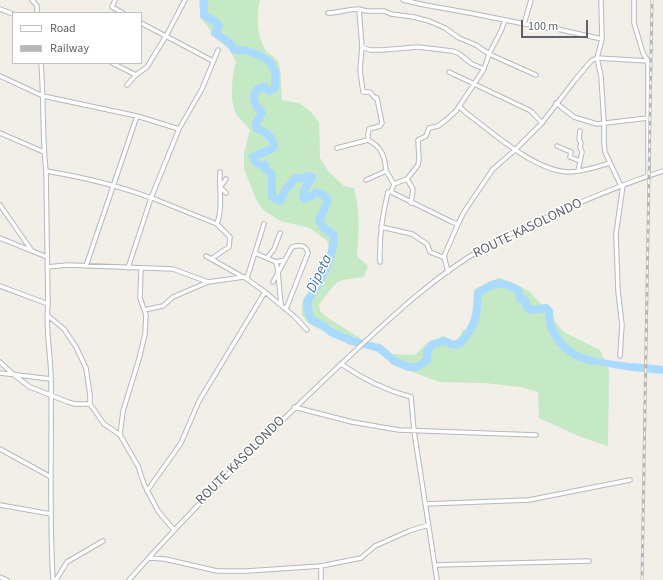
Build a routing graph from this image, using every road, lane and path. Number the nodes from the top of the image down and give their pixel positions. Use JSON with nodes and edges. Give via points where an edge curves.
{"nodes":[{"id":1,"x":32,"y":0,"type":"edge"},
{"id":2,"x":115,"y":0,"type":"edge"},
{"id":3,"x":185,"y":0,"type":"edge"},
{"id":4,"x":403,"y":0,"type":"edge"},
{"id":5,"x":531,"y":0,"type":"edge"},
{"id":6,"x":601,"y":0,"type":"edge"},
{"id":7,"x":634,"y":0,"type":"edge"},
{"id":8,"x":409,"y":1,"type":"edge"},
{"id":9,"x":0,"y":9,"type":"edge"},
{"id":10,"x":359,"y":9,"type":"junction"},
{"id":11,"x":37,"y":12,"type":"edge"},
{"id":12,"x":121,"y":12,"type":"edge"},
{"id":13,"x":328,"y":13,"type":"dead end"},
{"id":14,"x":12,"y":14,"type":"edge"},
{"id":15,"x":505,"y":20,"type":"junction"},
{"id":16,"x":142,"y":24,"type":"edge"},
{"id":17,"x":524,"y":24,"type":"junction"},
{"id":18,"x":166,"y":36,"type":"junction"},
{"id":19,"x":602,"y":39,"type":"junction"},
{"id":20,"x":362,"y":47,"type":"junction"},
{"id":21,"x":218,"y":50,"type":"dead end"},
{"id":22,"x":489,"y":54,"type":"junction"},
{"id":23,"x":597,"y":58,"type":"junction"},
{"id":24,"x":213,"y":61,"type":"junction"},
{"id":25,"x":648,"y":61,"type":"junction"},
{"id":26,"x":41,"y":64,"type":"edge"},
{"id":27,"x":114,"y":64,"type":"edge"},
{"id":28,"x":484,"y":70,"type":"junction"},
{"id":29,"x":449,"y":72,"type":"dead end"},
{"id":30,"x":536,"y":74,"type":"dead end"},
{"id":31,"x":136,"y":75,"type":"junction"},
{"id":32,"x":0,"y":76,"type":"edge"},
{"id":33,"x":474,"y":84,"type":"junction"},
{"id":34,"x":126,"y":85,"type":"dead end"},
{"id":35,"x":43,"y":96,"type":"junction"},
{"id":36,"x":556,"y":103,"type":"junction"},
{"id":37,"x":459,"y":106,"type":"junction"},
{"id":38,"x":137,"y":116,"type":"junction"},
{"id":39,"x":648,"y":118,"type":"junction"},
{"id":40,"x":542,"y":123,"type":"junction"},
{"id":41,"x":604,"y":123,"type":"junction"},
{"id":42,"x":179,"y":129,"type":"junction"},
{"id":43,"x":580,"y":131,"type":"dead end"},
{"id":44,"x":0,"y":133,"type":"edge"},
{"id":45,"x":368,"y":140,"type":"junction"},
{"id":46,"x":557,"y":146,"type":"dead end"},
{"id":47,"x":337,"y":148,"type":"dead end"},
{"id":48,"x":515,"y":150,"type":"junction"},
{"id":49,"x":44,"y":152,"type":"junction"},
{"id":50,"x":580,"y":160,"type":"junction"},
{"id":51,"x":610,"y":163,"type":"junction"},
{"id":52,"x":46,"y":171,"type":"junction"},
{"id":53,"x":386,"y":171,"type":"junction"},
{"id":54,"x":578,"y":171,"type":"junction"},
{"id":55,"x":663,"y":171,"type":"edge"},
{"id":56,"x":220,"y":172,"type":"dead end"},
{"id":57,"x":648,"y":176,"type":"junction"},
{"id":58,"x":407,"y":178,"type":"junction"},
{"id":59,"x":226,"y":179,"type":"dead end"},
{"id":60,"x":366,"y":180,"type":"dead end"},
{"id":61,"x":394,"y":184,"type":"junction"},
{"id":62,"x":113,"y":185,"type":"junction"},
{"id":63,"x":622,"y":186,"type":"junction"},
{"id":64,"x":220,"y":187,"type":"junction"},
{"id":65,"x":391,"y":192,"type":"junction"},
{"id":66,"x":226,"y":193,"type":"dead end"},
{"id":67,"x":151,"y":198,"type":"junction"},
{"id":68,"x":411,"y":203,"type":"junction"},
{"id":69,"x":0,"y":204,"type":"edge"},
{"id":70,"x":217,"y":224,"type":"junction"},
{"id":71,"x":264,"y":224,"type":"dead end"},
{"id":72,"x":458,"y":224,"type":"junction"},
{"id":73,"x":381,"y":227,"type":"junction"},
{"id":74,"x":280,"y":233,"type":"dead end"},
{"id":75,"x":0,"y":238,"type":"edge"},
{"id":76,"x":32,"y":251,"type":"junction"},
{"id":77,"x":255,"y":253,"type":"junction"},
{"id":78,"x":47,"y":256,"type":"junction"},
{"id":79,"x":206,"y":256,"type":"dead end"},
{"id":80,"x":267,"y":258,"type":"junction"},
{"id":81,"x":444,"y":258,"type":"junction"},
{"id":82,"x":211,"y":259,"type":"junction"},
{"id":83,"x":285,"y":260,"type":"junction"},
{"id":84,"x":276,"y":262,"type":"junction"},
{"id":85,"x":380,"y":262,"type":"dead end"},
{"id":86,"x":86,"y":266,"type":"junction"},
{"id":87,"x":47,"y":268,"type":"junction"},
{"id":88,"x":128,"y":268,"type":"junction"},
{"id":89,"x":141,"y":269,"type":"junction"},
{"id":90,"x":278,"y":272,"type":"junction"},
{"id":91,"x":448,"y":272,"type":"junction"},
{"id":92,"x":245,"y":278,"type":"junction"},
{"id":93,"x":208,"y":282,"type":"junction"},
{"id":94,"x":273,"y":282,"type":"dead end"},
{"id":95,"x":0,"y":286,"type":"edge"},
{"id":96,"x":265,"y":292,"type":"junction"},
{"id":97,"x":48,"y":304,"type":"junction"},
{"id":98,"x":281,"y":305,"type":"junction"},
{"id":99,"x":286,"y":309,"type":"junction"},
{"id":100,"x":144,"y":310,"type":"junction"},
{"id":101,"x":47,"y":315,"type":"junction"},
{"id":102,"x":307,"y":330,"type":"dead end"},
{"id":103,"x":620,"y":356,"type":"dead end"},
{"id":104,"x":0,"y":362,"type":"edge"},
{"id":105,"x":341,"y":364,"type":"junction"},
{"id":106,"x":0,"y":373,"type":"edge"},
{"id":107,"x":14,"y":375,"type":"junction"},
{"id":108,"x":51,"y":379,"type":"junction"},
{"id":109,"x":51,"y":396,"type":"junction"},
{"id":110,"x":90,"y":404,"type":"junction"},
{"id":111,"x":294,"y":407,"type":"junction"},
{"id":112,"x":414,"y":431,"type":"junction"},
{"id":113,"x":120,"y":435,"type":"junction"},
{"id":114,"x":536,"y":435,"type":"dead end"},
{"id":115,"x":0,"y":449,"type":"edge"},
{"id":116,"x":51,"y":477,"type":"junction"},
{"id":117,"x":630,"y":480,"type":"dead end"},
{"id":118,"x":147,"y":491,"type":"junction"},
{"id":119,"x":425,"y":504,"type":"junction"},
{"id":120,"x":0,"y":505,"type":"edge"},
{"id":121,"x":51,"y":514,"type":"junction"},
{"id":122,"x":428,"y":525,"type":"junction"},
{"id":123,"x":174,"y":530,"type":"junction"},
{"id":124,"x":103,"y":541,"type":"dead end"},
{"id":125,"x":149,"y":558,"type":"junction"},
{"id":126,"x":589,"y":561,"type":"dead end"},
{"id":127,"x":435,"y":564,"type":"junction"},
{"id":128,"x":321,"y":566,"type":"junction"},
{"id":129,"x":0,"y":576,"type":"edge"},
{"id":130,"x":7,"y":580,"type":"edge"},
{"id":131,"x":53,"y":580,"type":"edge"},
{"id":132,"x":56,"y":580,"type":"edge"},
{"id":133,"x":129,"y":580,"type":"edge"},
{"id":134,"x":321,"y":580,"type":"edge"},
{"id":135,"x":437,"y":580,"type":"edge"}],
"edges":[{"from":1,"to":11,"type":"street"},
{"from":2,"to":12,"type":"street","via":[[112,7]]},
{"from":3,"to":18,"type":"street"},
{"from":4,"to":8,"type":"street"},
{"from":5,"to":17,"type":"street"},
{"from":6,"to":19,"type":"street"},
{"from":7,"to":25,"type":"street","via":[[634,23]]},
{"from":8,"to":15,"type":"street"},
{"from":9,"to":14,"type":"street"},
{"from":10,"to":13,"type":"street"},
{"from":10,"to":20,"type":"street"},
{"from":10,"to":22,"type":"street","via":[[414,16],[429,21],[446,28]]},
{"from":15,"to":17,"type":"street"},
{"from":15,"to":22,"type":"street"},
{"from":16,"to":18,"type":"street"},
{"from":17,"to":19,"type":"street"},
{"from":18,"to":24,"type":"street"},
{"from":18,"to":31,"type":"street","via":[[147,67]]},
{"from":19,"to":23,"type":"street"},
{"from":20,"to":28,"type":"street","via":[[370,50],[418,47],[452,51]]},
{"from":20,"to":45,"type":"street","via":[[360,70],[363,92],[370,92],[377,98],[382,123],[369,129]]},
{"from":21,"to":24,"type":"street"},
{"from":22,"to":28,"type":"street"},
{"from":22,"to":30,"type":"street"},
{"from":23,"to":25,"type":"street"},
{"from":23,"to":36,"type":"street","via":[[591,61]]},
{"from":23,"to":41,"type":"street","via":[[601,76]]},
{"from":24,"to":42,"type":"street","via":[[202,89]]},
{"from":25,"to":39,"type":"street"},
{"from":26,"to":35,"type":"street"},
{"from":27,"to":31,"type":"street"},
{"from":28,"to":33,"type":"street"},
{"from":29,"to":33,"type":"street"},
{"from":31,"to":34,"type":"street"},
{"from":32,"to":35,"type":"street"},
{"from":33,"to":37,"type":"street"},
{"from":33,"to":40,"type":"street","via":[[531,111]]},
{"from":35,"to":38,"type":"street"},
{"from":35,"to":49,"type":"street"},
{"from":36,"to":40,"type":"street"},
{"from":36,"to":41,"type":"street","via":[[582,120]]},
{"from":37,"to":48,"type":"street"},
{"from":37,"to":58,"type":"street","via":[[446,120],[438,126],[429,128],[426,136],[418,140],[418,165]]},
{"from":38,"to":42,"type":"street"},
{"from":38,"to":62,"type":"street"},
{"from":39,"to":41,"type":"street"},
{"from":39,"to":57,"type":"street"},
{"from":40,"to":48,"type":"street"},
{"from":41,"to":51,"type":"street","via":[[605,152]]},
{"from":42,"to":67,"type":"street"},
{"from":43,"to":50,"type":"street"},
{"from":44,"to":49,"type":"street"},
{"from":45,"to":47,"type":"street"},
{"from":45,"to":53,"type":"street","via":[[381,150]]},
{"from":46,"to":50,"type":"street","via":[[571,152],[570,157]]},
{"from":48,"to":54,"type":"street","via":[[555,170]]},
{"from":48,"to":72,"type":"street","via":[[493,169]]},
{"from":49,"to":52,"type":"street"},
{"from":50,"to":54,"type":"street"},
{"from":51,"to":54,"type":"street"},
{"from":51,"to":63,"type":"street"},
{"from":52,"to":62,"type":"street"},
{"from":52,"to":78,"type":"street"},
{"from":53,"to":60,"type":"street"},
{"from":53,"to":61,"type":"street"},
{"from":55,"to":57,"type":"street","name":"ROUTE KASOLONDO"},
{"from":56,"to":64,"type":"street"},
{"from":57,"to":63,"type":"street","name":"ROUTE KASOLONDO"},
{"from":58,"to":61,"type":"street"},
{"from":58,"to":68,"type":"street","via":[[413,189]]},
{"from":59,"to":64,"type":"street"},
{"from":61,"to":65,"type":"street"},
{"from":62,"to":67,"type":"street"},
{"from":62,"to":86,"type":"street"},
{"from":63,"to":91,"type":"street","name":"ROUTE KASOLONDO","via":[[566,208],[486,246]]},
{"from":63,"to":103,"type":"street","via":[[616,234],[622,326]]},
{"from":64,"to":66,"type":"street"},
{"from":64,"to":70,"type":"street","via":[[220,216]]},
{"from":65,"to":68,"type":"street"},
{"from":65,"to":73,"type":"street","via":[[388,192]]},
{"from":67,"to":70,"type":"street"},
{"from":67,"to":88,"type":"street"},
{"from":68,"to":72,"type":"street"},
{"from":69,"to":76,"type":"street"},
{"from":70,"to":82,"type":"street","via":[[230,237],[230,243],[229,247]]},
{"from":71,"to":77,"type":"street"},
{"from":72,"to":81,"type":"street"},
{"from":73,"to":81,"type":"street","via":[[412,234],[427,244],[430,252]]},
{"from":73,"to":85,"type":"street"},
{"from":74,"to":80,"type":"street","via":[[274,249]]},
{"from":75,"to":76,"type":"street"},
{"from":76,"to":78,"type":"street"},
{"from":77,"to":80,"type":"street"},
{"from":77,"to":92,"type":"street"},
{"from":78,"to":87,"type":"street"},
{"from":79,"to":82,"type":"street"},
{"from":80,"to":84,"type":"street"},
{"from":81,"to":91,"type":"street"},
{"from":82,"to":92,"type":"street"},
{"from":83,"to":84,"type":"street"},
{"from":83,"to":90,"type":"street"},
{"from":83,"to":99,"type":"street","via":[[292,247],[299,245],[307,250]]},
{"from":84,"to":90,"type":"street"},
{"from":86,"to":87,"type":"street","via":[[68,264]]},
{"from":86,"to":88,"type":"street"},
{"from":87,"to":97,"type":"street"},
{"from":88,"to":89,"type":"street"},
{"from":89,"to":93,"type":"street","via":[[173,269]]},
{"from":89,"to":100,"type":"street","via":[[140,298]]},
{"from":90,"to":94,"type":"street"},
{"from":90,"to":98,"type":"street"},
{"from":91,"to":105,"type":"street","name":"ROUTE KASOLONDO","via":[[392,316]]},
{"from":92,"to":93,"type":"street"},
{"from":92,"to":96,"type":"street"},
{"from":93,"to":100,"type":"street","via":[[174,297],[163,306]]},
{"from":95,"to":97,"type":"street"},
{"from":96,"to":98,"type":"street"},
{"from":96,"to":118,"type":"street","via":[[199,401],[181,443]]},
{"from":97,"to":101,"type":"street"},
{"from":98,"to":99,"type":"street"},
{"from":99,"to":102,"type":"street"},
{"from":100,"to":113,"type":"street","via":[[145,334]]},
{"from":101,"to":108,"type":"street"},
{"from":101,"to":110,"type":"street","via":[[64,329],[86,368]]},
{"from":104,"to":107,"type":"street"},
{"from":105,"to":111,"type":"street","name":"ROUTE KASOLONDO"},
{"from":105,"to":112,"type":"street","via":[[361,378],[412,397]]},
{"from":106,"to":107,"type":"street"},
{"from":107,"to":108,"type":"street"},
{"from":107,"to":109,"type":"street"},
{"from":108,"to":109,"type":"street"},
{"from":109,"to":110,"type":"street","via":[[75,404]]},
{"from":109,"to":116,"type":"street"},
{"from":110,"to":113,"type":"street","via":[[104,424]]},
{"from":111,"to":112,"type":"street","via":[[352,422]]},
{"from":111,"to":123,"type":"street","name":"ROUTE KASOLONDO"},
{"from":112,"to":114,"type":"street"},
{"from":112,"to":119,"type":"street"},
{"from":113,"to":118,"type":"street","via":[[138,466]]},
{"from":115,"to":116,"type":"street"},
{"from":116,"to":121,"type":"street"},
{"from":117,"to":119,"type":"street","via":[[529,500]]},
{"from":118,"to":123,"type":"street","via":[[158,511]]},
{"from":119,"to":122,"type":"street"},
{"from":120,"to":121,"type":"street"},
{"from":121,"to":131,"type":"street"},
{"from":122,"to":127,"type":"street"},
{"from":122,"to":128,"type":"street","via":[[375,546],[361,558]]},
{"from":123,"to":125,"type":"street","name":"ROUTE KASOLONDO"},
{"from":124,"to":132,"type":"street","via":[[67,562]]},
{"from":125,"to":128,"type":"street","via":[[165,559],[217,571]]},
{"from":125,"to":133,"type":"street","name":"ROUTE KASOLONDO"},
{"from":126,"to":127,"type":"street"},
{"from":127,"to":135,"type":"street"},
{"from":128,"to":134,"type":"street"},
{"from":129,"to":130,"type":"street"}]}
